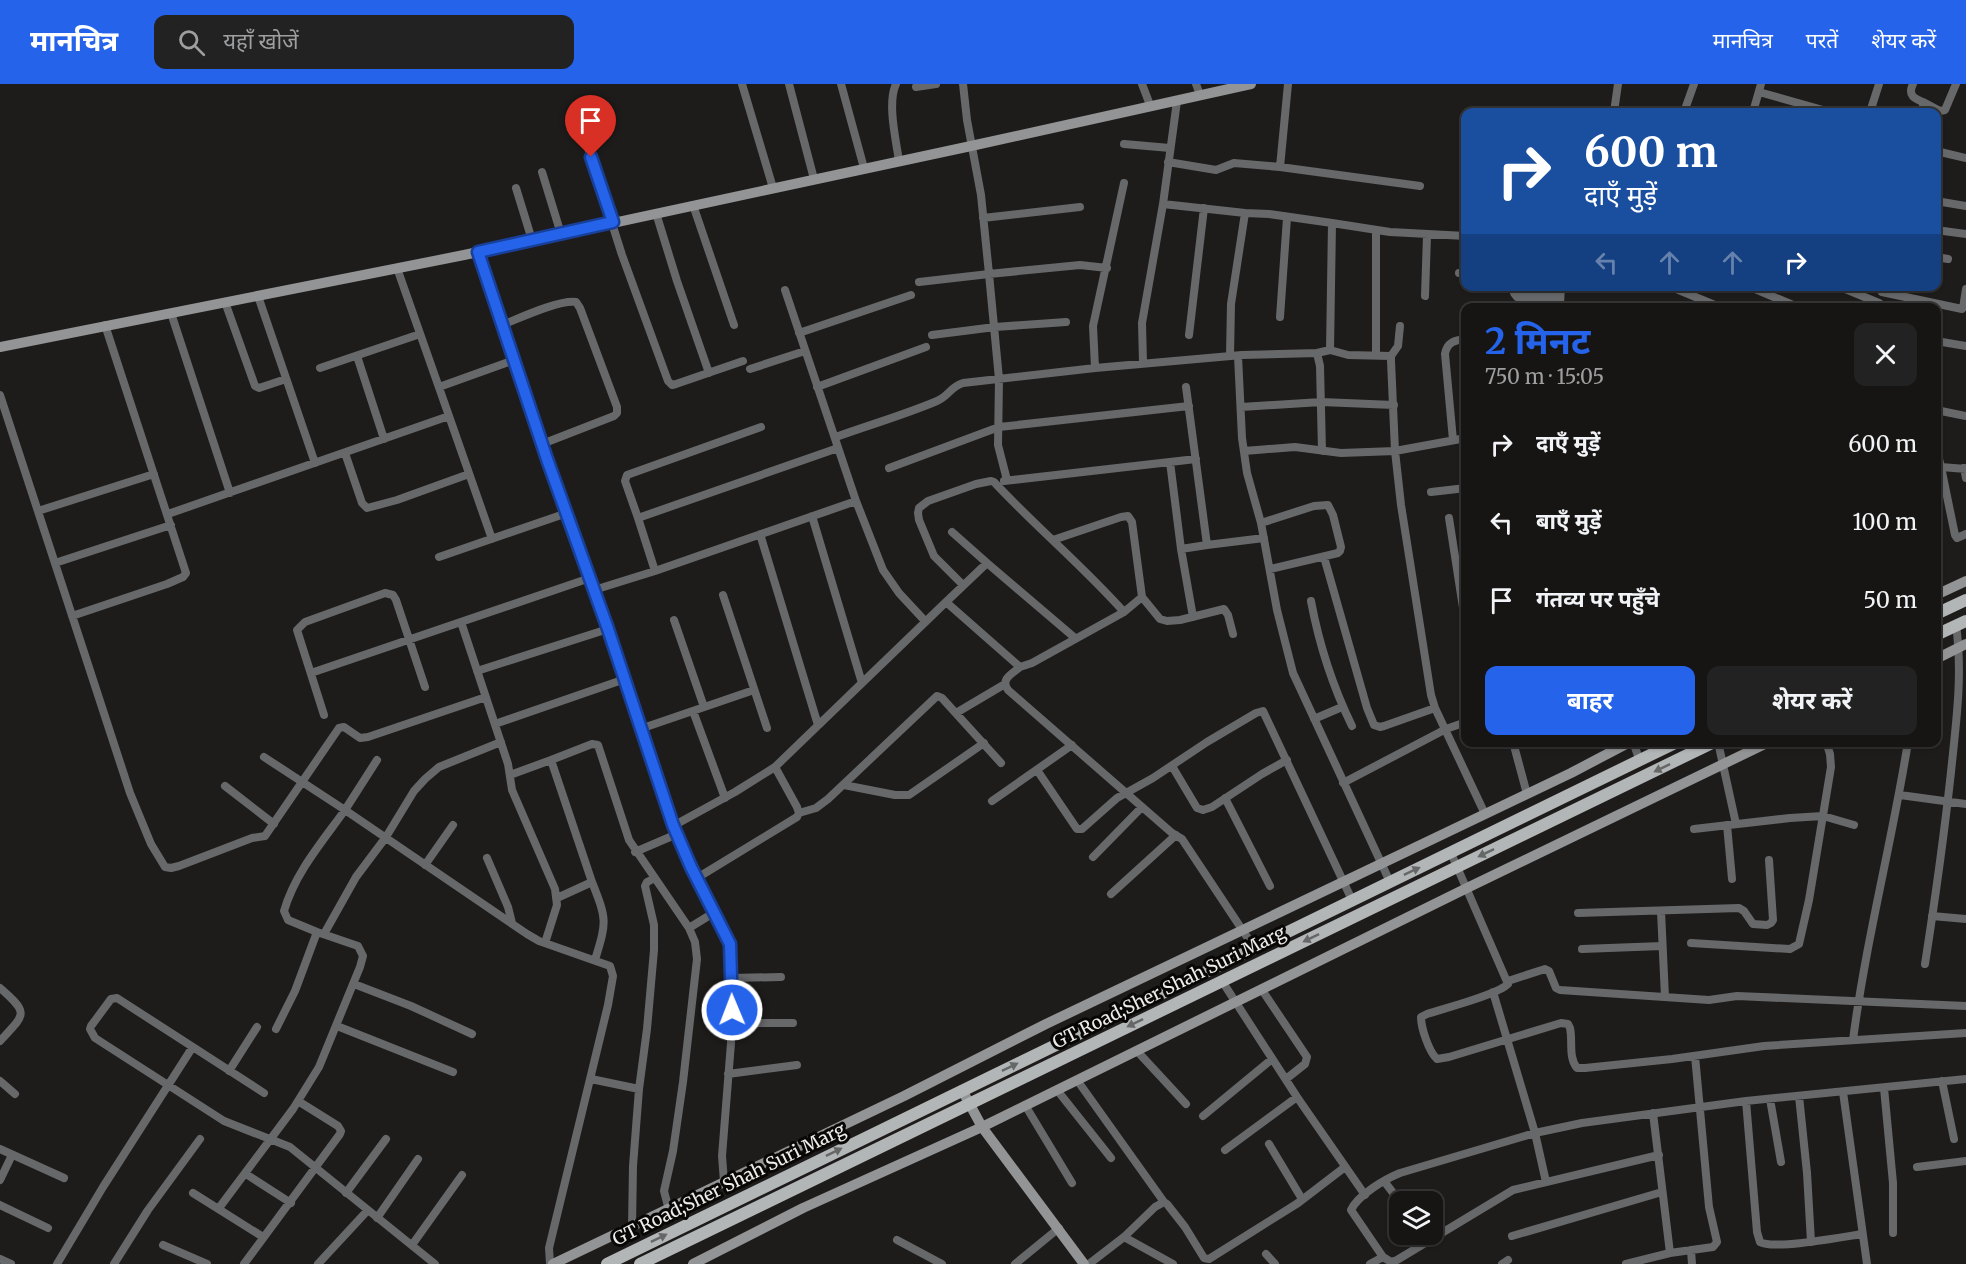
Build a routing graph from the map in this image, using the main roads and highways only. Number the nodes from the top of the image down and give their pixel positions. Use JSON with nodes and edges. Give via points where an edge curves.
{"nodes":[{"id":1,"x":1250,"y":84,"type":"edge"},
{"id":2,"x":0,"y":347,"type":"edge"},
{"id":3,"x":1966,"y":581,"type":"edge"},
{"id":4,"x":1941,"y":593,"type":"edge"},
{"id":5,"x":1966,"y":600,"type":"edge"},
{"id":6,"x":1941,"y":612,"type":"edge"},
{"id":7,"x":1961,"y":623,"type":"edge"},
{"id":8,"x":1941,"y":633,"type":"edge"},
{"id":9,"x":1963,"y":645,"type":"edge"},
{"id":10,"x":1941,"y":656,"type":"edge"},
{"id":11,"x":1621,"y":747,"type":"edge"},
{"id":12,"x":1667,"y":747,"type":"edge"},
{"id":13,"x":1706,"y":747,"type":"edge"},
{"id":14,"x":1758,"y":747,"type":"edge"},
{"id":15,"x":962,"y":1090,"type":"junction"},
{"id":16,"x":969,"y":1104,"type":"junction"},
{"id":17,"x":982,"y":1127,"type":"junction"},
{"id":18,"x":552,"y":1264,"type":"edge"},
{"id":19,"x":607,"y":1264,"type":"edge"},
{"id":20,"x":639,"y":1264,"type":"edge"},
{"id":21,"x":693,"y":1264,"type":"edge"},
{"id":22,"x":1087,"y":1264,"type":"edge"}],
"edges":[{"from":1,"to":2,"type":"main road","via":[[478,252]]},
{"from":3,"to":4,"type":"main road"},
{"from":5,"to":6,"type":"main road"},
{"from":7,"to":8,"type":"main road"},
{"from":9,"to":10,"type":"main road"},
{"from":11,"to":18,"type":"main road"},
{"from":15,"to":12,"type":"main road","name":"GT Road;Sher Shah Suri Marg","one_way":true},
{"from":13,"to":16,"type":"main road","name":"GT Road;Sher Shah Suri Marg","one_way":true},
{"from":14,"to":17,"type":"main road"},
{"from":15,"to":16,"type":"main road"},
{"from":19,"to":15,"type":"main road","name":"GT Road;Sher Shah Suri Marg","one_way":true},
{"from":16,"to":17,"type":"main road"},
{"from":16,"to":20,"type":"main road","name":"GT Road;Sher Shah Suri Marg"},
{"from":17,"to":21,"type":"main road","via":[[803,1208]]},
{"from":17,"to":22,"type":"main road"}]}
